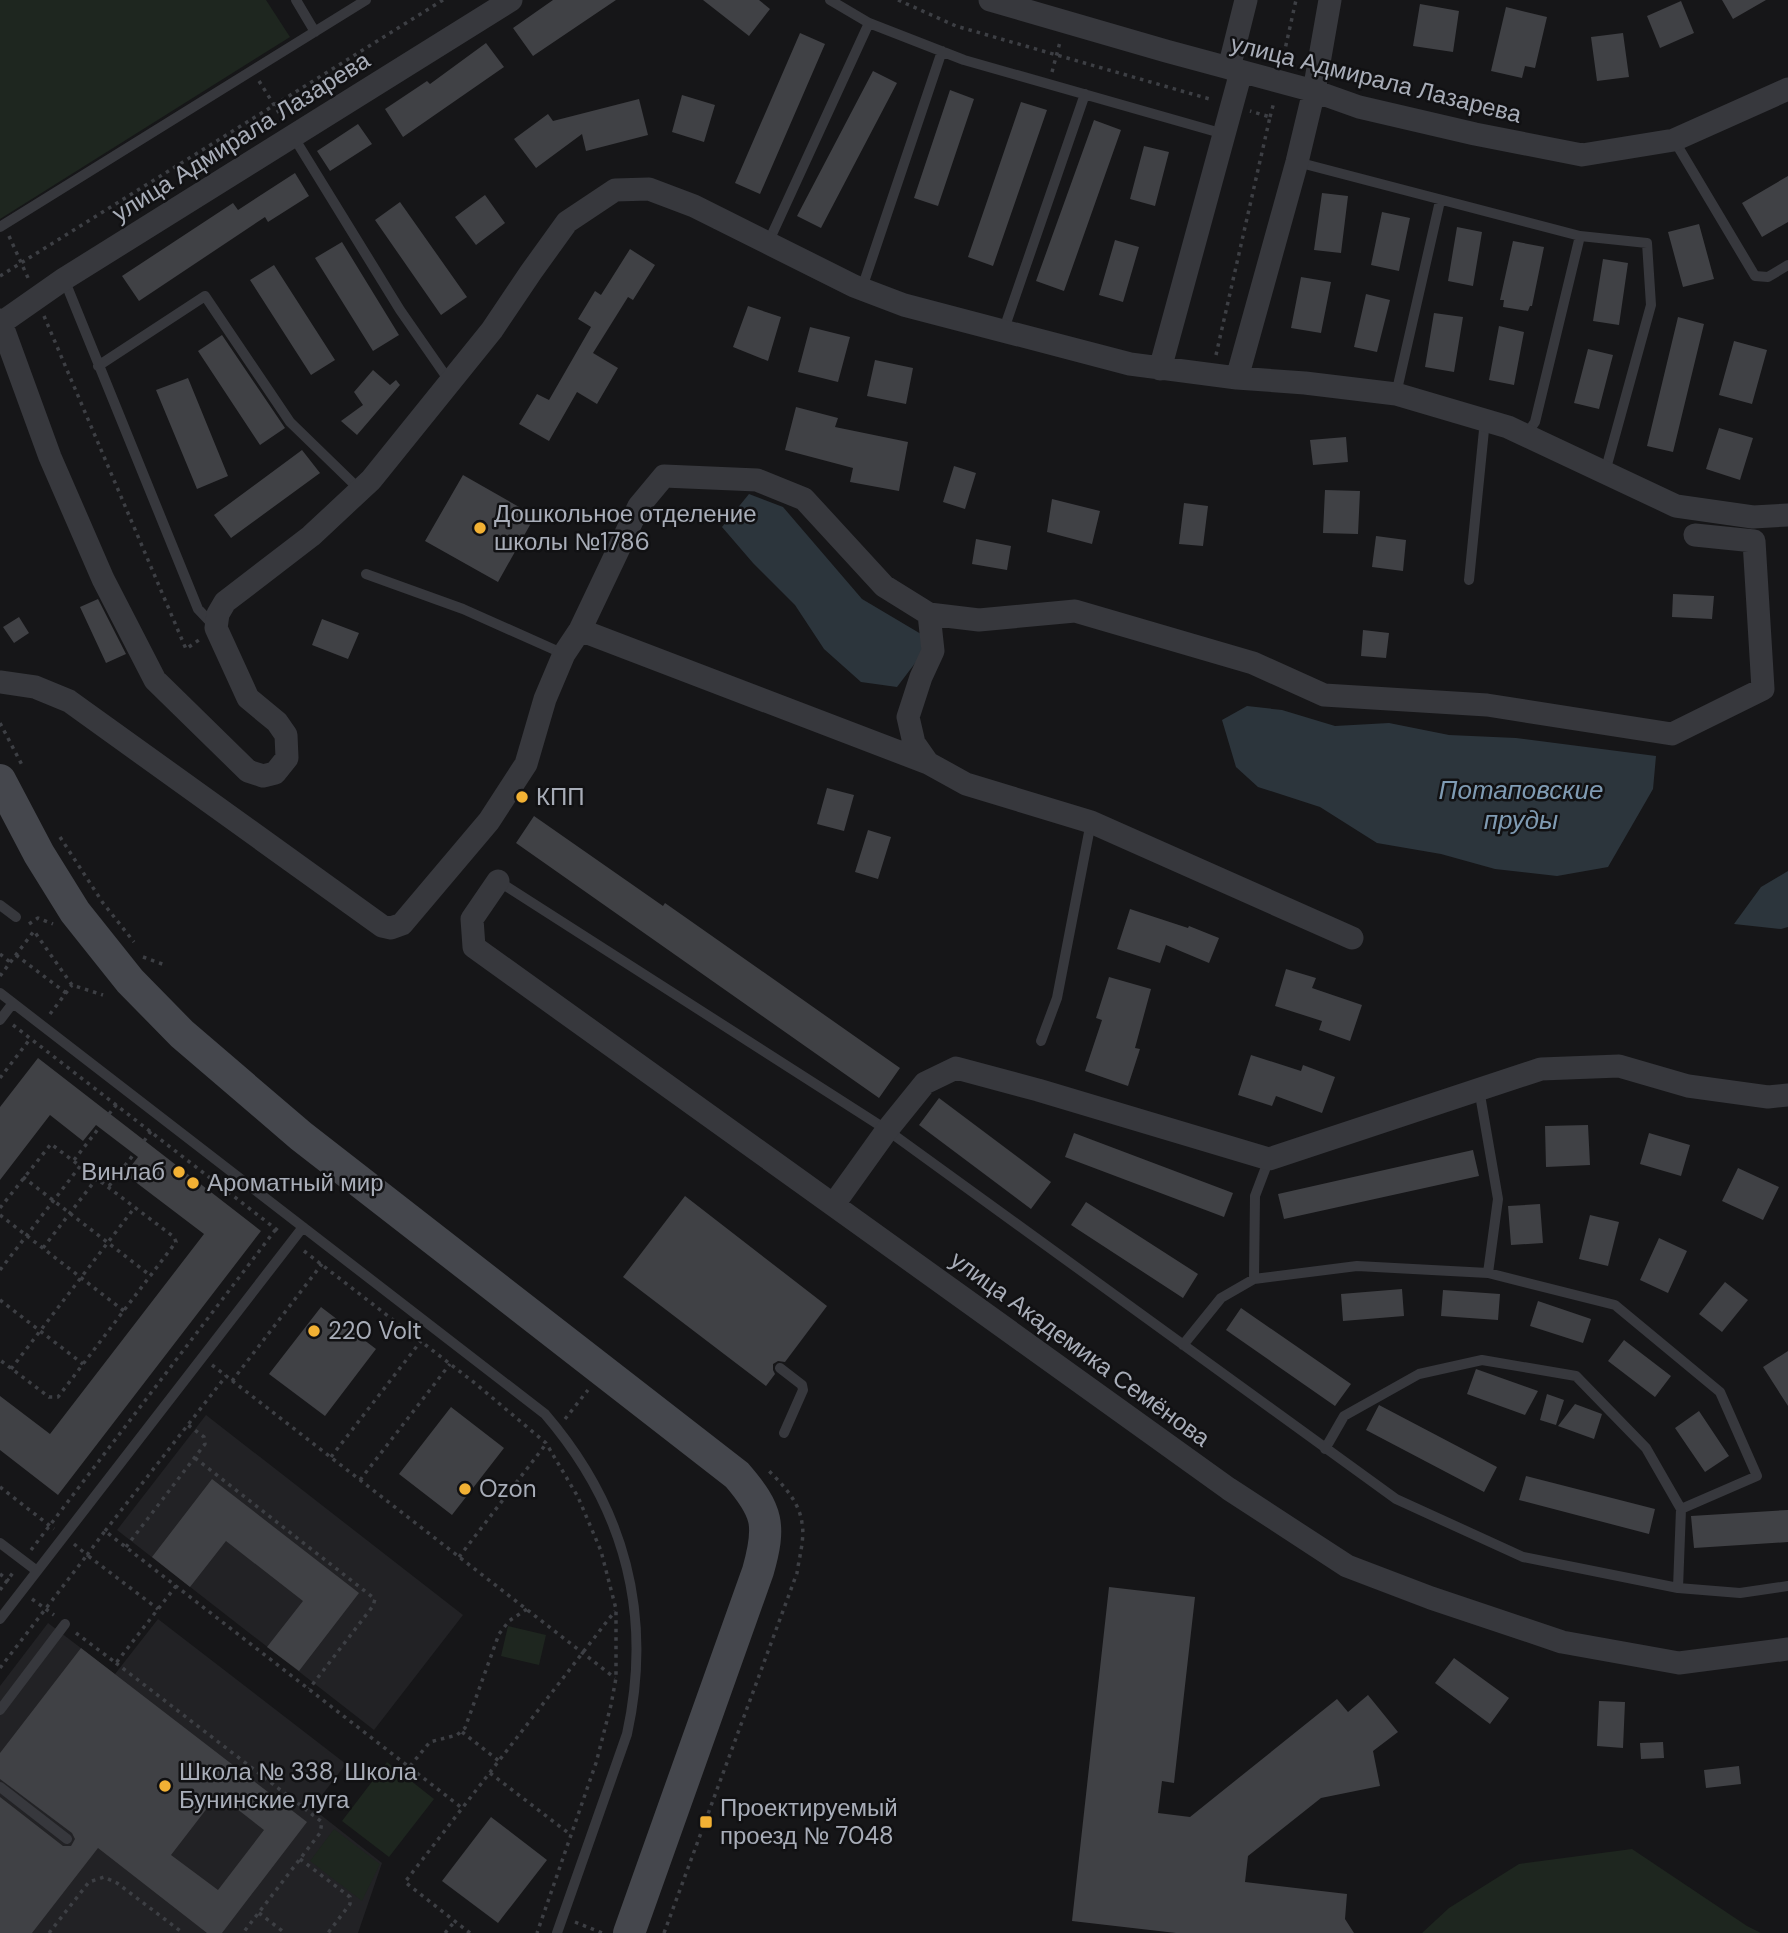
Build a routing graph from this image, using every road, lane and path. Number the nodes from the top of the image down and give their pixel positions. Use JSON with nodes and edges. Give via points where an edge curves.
{"nodes":[{"id":1,"x":296,"y":0,"type":"edge"},
{"id":2,"x":366,"y":0,"type":"edge"},
{"id":3,"x":443,"y":0,"type":"edge"},
{"id":4,"x":511,"y":0,"type":"edge"},
{"id":5,"x":830,"y":0,"type":"edge"},
{"id":6,"x":898,"y":0,"type":"edge"},
{"id":7,"x":990,"y":0,"type":"edge"},
{"id":8,"x":1245,"y":0,"type":"edge"},
{"id":9,"x":1296,"y":0,"type":"edge"},
{"id":10,"x":1330,"y":0,"type":"edge"},
{"id":11,"x":1065,"y":22,"type":"junction"},
{"id":12,"x":869,"y":23,"type":"junction"},
{"id":13,"x":316,"y":32,"type":"junction"},
{"id":14,"x":942,"y":51,"type":"junction"},
{"id":15,"x":1056,"y":56,"type":"junction"},
{"id":16,"x":1235,"y":70,"type":"junction"},
{"id":17,"x":253,"y":71,"type":"junction"},
{"id":18,"x":1278,"y":81,"type":"junction"},
{"id":19,"x":1049,"y":84,"type":"junction"},
{"id":20,"x":1788,"y":89,"type":"edge"},
{"id":21,"x":1314,"y":91,"type":"junction"},
{"id":22,"x":1085,"y":94,"type":"junction"},
{"id":23,"x":274,"y":105,"type":"junction"},
{"id":24,"x":1232,"y":106,"type":"junction"},
{"id":25,"x":1270,"y":117,"type":"junction"},
{"id":26,"x":1224,"y":134,"type":"junction"},
{"id":27,"x":293,"y":136,"type":"junction"},
{"id":28,"x":1674,"y":140,"type":"junction"},
{"id":29,"x":1297,"y":162,"type":"junction"},
{"id":30,"x":1440,"y":201,"type":"junction"},
{"id":31,"x":2,"y":226,"type":"edge"},
{"id":32,"x":1580,"y":236,"type":"junction"},
{"id":33,"x":768,"y":243,"type":"junction"},
{"id":34,"x":21,"y":263,"type":"junction"},
{"id":35,"x":1788,"y":265,"type":"edge"},
{"id":36,"x":0,"y":276,"type":"edge"},
{"id":37,"x":64,"y":279,"type":"junction"},
{"id":38,"x":862,"y":288,"type":"junction"},
{"id":39,"x":37,"y":298,"type":"junction"},
{"id":40,"x":1,"y":321,"type":"edge"},
{"id":41,"x":1004,"y":329,"type":"junction"},
{"id":42,"x":98,"y":366,"type":"junction"},
{"id":43,"x":1160,"y":369,"type":"junction"},
{"id":44,"x":1211,"y":375,"type":"junction"},
{"id":45,"x":1237,"y":378,"type":"junction"},
{"id":46,"x":450,"y":382,"type":"junction"},
{"id":47,"x":1396,"y":394,"type":"junction"},
{"id":48,"x":1485,"y":420,"type":"junction"},
{"id":49,"x":1526,"y":435,"type":"junction"},
{"id":50,"x":1604,"y":473,"type":"junction"},
{"id":51,"x":360,"y":490,"type":"junction"},
{"id":52,"x":1788,"y":515,"type":"edge"},
{"id":53,"x":1695,"y":535,"type":"dead end"},
{"id":54,"x":366,"y":574,"type":"dead end"},
{"id":55,"x":1469,"y":580,"type":"dead end"},
{"id":56,"x":929,"y":614,"type":"junction"},
{"id":57,"x":217,"y":621,"type":"junction"},
{"id":58,"x":580,"y":630,"type":"junction"},
{"id":59,"x":564,"y":654,"type":"junction"},
{"id":60,"x":0,"y":682,"type":"edge"},
{"id":61,"x":928,"y":763,"type":"junction"},
{"id":62,"x":0,"y":780,"type":"edge"},
{"id":63,"x":1091,"y":822,"type":"junction"},
{"id":64,"x":498,"y":881,"type":"joint"},
{"id":65,"x":0,"y":905,"type":"edge"},
{"id":66,"x":16,"y":917,"type":"dead end"},
{"id":67,"x":1352,"y":938,"type":"dead end"},
{"id":68,"x":0,"y":954,"type":"edge"},
{"id":69,"x":16,"y":955,"type":"junction"},
{"id":70,"x":10,"y":962,"type":"junction"},
{"id":71,"x":0,"y":976,"type":"edge"},
{"id":72,"x":0,"y":993,"type":"edge"},
{"id":73,"x":66,"y":993,"type":"dead end"},
{"id":74,"x":103,"y":995,"type":"dead end"},
{"id":75,"x":13,"y":1003,"type":"junction"},
{"id":76,"x":1,"y":1018,"type":"edge"},
{"id":77,"x":1041,"y":1041,"type":"dead end"},
{"id":78,"x":1479,"y":1089,"type":"junction"},
{"id":79,"x":1788,"y":1095,"type":"edge"},
{"id":80,"x":99,"y":1128,"type":"dead end"},
{"id":81,"x":887,"y":1130,"type":"junction"},
{"id":82,"x":134,"y":1154,"type":"dead end"},
{"id":83,"x":1269,"y":1159,"type":"junction"},
{"id":84,"x":74,"y":1160,"type":"junction"},
{"id":85,"x":81,"y":1165,"type":"junction"},
{"id":86,"x":23,"y":1177,"type":"junction"},
{"id":87,"x":97,"y":1178,"type":"junction"},
{"id":88,"x":109,"y":1186,"type":"junction"},
{"id":89,"x":54,"y":1200,"type":"junction"},
{"id":90,"x":834,"y":1204,"type":"junction"},
{"id":91,"x":135,"y":1207,"type":"junction"},
{"id":92,"x":0,"y":1208,"type":"edge"},
{"id":93,"x":70,"y":1213,"type":"junction"},
{"id":94,"x":0,"y":1215,"type":"edge"},
{"id":95,"x":303,"y":1227,"type":"junction"},
{"id":96,"x":276,"y":1229,"type":"junction"},
{"id":97,"x":26,"y":1236,"type":"junction"},
{"id":98,"x":292,"y":1241,"type":"junction"},
{"id":99,"x":108,"y":1243,"type":"junction"},
{"id":100,"x":43,"y":1249,"type":"junction"},
{"id":101,"x":322,"y":1264,"type":"junction"},
{"id":102,"x":0,"y":1270,"type":"edge"},
{"id":103,"x":1488,"y":1273,"type":"junction"},
{"id":104,"x":151,"y":1276,"type":"junction"},
{"id":105,"x":81,"y":1278,"type":"junction"},
{"id":106,"x":1254,"y":1279,"type":"junction"},
{"id":107,"x":0,"y":1300,"type":"edge"},
{"id":108,"x":124,"y":1311,"type":"junction"},
{"id":109,"x":40,"y":1331,"type":"junction"},
{"id":110,"x":421,"y":1341,"type":"junction"},
{"id":111,"x":1183,"y":1345,"type":"junction"},
{"id":112,"x":202,"y":1357,"type":"junction"},
{"id":113,"x":0,"y":1360,"type":"edge"},
{"id":114,"x":83,"y":1364,"type":"junction"},
{"id":115,"x":450,"y":1364,"type":"junction"},
{"id":116,"x":11,"y":1368,"type":"junction"},
{"id":117,"x":780,"y":1368,"type":"dead end"},
{"id":118,"x":226,"y":1376,"type":"junction"},
{"id":119,"x":232,"y":1381,"type":"junction"},
{"id":120,"x":587,"y":1390,"type":"dead end"},
{"id":121,"x":188,"y":1425,"type":"junction"},
{"id":122,"x":558,"y":1429,"type":"junction"},
{"id":123,"x":784,"y":1433,"type":"dead end"},
{"id":124,"x":546,"y":1443,"type":"junction"},
{"id":125,"x":1325,"y":1449,"type":"junction"},
{"id":126,"x":331,"y":1457,"type":"junction"},
{"id":127,"x":195,"y":1458,"type":"junction"},
{"id":128,"x":360,"y":1480,"type":"junction"},
{"id":129,"x":0,"y":1487,"type":"edge"},
{"id":130,"x":1681,"y":1509,"type":"junction"},
{"id":131,"x":49,"y":1525,"type":"junction"},
{"id":132,"x":106,"y":1531,"type":"junction"},
{"id":133,"x":64,"y":1536,"type":"junction"},
{"id":134,"x":0,"y":1543,"type":"edge"},
{"id":135,"x":126,"y":1547,"type":"junction"},
{"id":136,"x":88,"y":1555,"type":"junction"},
{"id":137,"x":459,"y":1557,"type":"junction"},
{"id":138,"x":23,"y":1560,"type":"junction"},
{"id":139,"x":37,"y":1571,"type":"junction"},
{"id":140,"x":0,"y":1574,"type":"edge"},
{"id":141,"x":8,"y":1580,"type":"junction"},
{"id":142,"x":176,"y":1586,"type":"junction"},
{"id":143,"x":1788,"y":1586,"type":"edge"},
{"id":144,"x":1678,"y":1588,"type":"junction"},
{"id":145,"x":0,"y":1590,"type":"edge"},
{"id":146,"x":22,"y":1591,"type":"junction"},
{"id":147,"x":46,"y":1609,"type":"junction"},
{"id":148,"x":158,"y":1609,"type":"junction"},
{"id":149,"x":527,"y":1609,"type":"junction"},
{"id":150,"x":616,"y":1609,"type":"junction"},
{"id":151,"x":0,"y":1619,"type":"edge"},
{"id":152,"x":65,"y":1624,"type":"junction"},
{"id":153,"x":1788,"y":1649,"type":"edge"},
{"id":154,"x":583,"y":1653,"type":"junction"},
{"id":155,"x":116,"y":1663,"type":"junction"},
{"id":156,"x":0,"y":1668,"type":"edge"},
{"id":157,"x":616,"y":1678,"type":"junction"},
{"id":158,"x":309,"y":1689,"type":"junction"},
{"id":159,"x":0,"y":1710,"type":"edge"},
{"id":160,"x":461,"y":1732,"type":"junction"},
{"id":161,"x":499,"y":1761,"type":"junction"},
{"id":162,"x":410,"y":1767,"type":"junction"},
{"id":163,"x":490,"y":1773,"type":"junction"},
{"id":164,"x":0,"y":1787,"type":"edge"},
{"id":165,"x":463,"y":1808,"type":"junction"},
{"id":166,"x":571,"y":1835,"type":"junction"},
{"id":167,"x":67,"y":1839,"type":"dead end"},
{"id":168,"x":300,"y":1858,"type":"junction"},
{"id":169,"x":259,"y":1913,"type":"junction"},
{"id":170,"x":562,"y":1917,"type":"junction"},
{"id":171,"x":455,"y":1921,"type":"junction"},
{"id":172,"x":49,"y":1933,"type":"edge"},
{"id":173,"x":183,"y":1933,"type":"edge"},
{"id":174,"x":243,"y":1933,"type":"edge"},
{"id":175,"x":285,"y":1933,"type":"edge"},
{"id":176,"x":328,"y":1933,"type":"edge"},
{"id":177,"x":445,"y":1933,"type":"edge"},
{"id":178,"x":470,"y":1933,"type":"edge"},
{"id":179,"x":537,"y":1933,"type":"edge"},
{"id":180,"x":556,"y":1933,"type":"edge"},
{"id":181,"x":602,"y":1933,"type":"edge"},
{"id":182,"x":629,"y":1933,"type":"edge"}],
"edges":[{"from":1,"to":13,"type":"lane"},
{"from":2,"to":13,"type":"lane"},
{"from":3,"to":23,"type":"path"},
{"from":4,"to":27,"type":"street","name":"улица Адмирала Лазарева"},
{"from":5,"to":12,"type":"lane"},
{"from":6,"to":15,"type":"path","via":[[956,26]]},
{"from":7,"to":11,"type":"street","name":"улица Адмирала Лазарева"},
{"from":8,"to":16,"type":"street"},
{"from":9,"to":18,"type":"path"},
{"from":10,"to":21,"type":"street"},
{"from":11,"to":15,"type":"path"},
{"from":11,"to":16,"type":"street","name":"улица Адмирала Лазарева"},
{"from":12,"to":14,"type":"lane"},
{"from":12,"to":33,"type":"lane"},
{"from":13,"to":17,"type":"lane"},
{"from":14,"to":19,"type":"lane"},
{"from":14,"to":38,"type":"lane"},
{"from":15,"to":19,"type":"path"},
{"from":15,"to":24,"type":"path"},
{"from":16,"to":18,"type":"street","name":"улица Адмирала Лазарева"},
{"from":16,"to":24,"type":"street"},
{"from":17,"to":23,"type":"path"},
{"from":17,"to":31,"type":"lane"},
{"from":18,"to":21,"type":"street","name":"улица Адмирала Лазарева"},
{"from":18,"to":25,"type":"path"},
{"from":19,"to":22,"type":"lane"},
{"from":20,"to":28,"type":"street","name":"улица Адмирала Лазарева"},
{"from":21,"to":28,"type":"street","name":"улица Адмирала Лазарева","via":[[1359,107],[1582,155]]},
{"from":21,"to":29,"type":"street"},
{"from":22,"to":26,"type":"lane"},
{"from":22,"to":41,"type":"lane"},
{"from":23,"to":27,"type":"path"},
{"from":23,"to":34,"type":"path"},
{"from":24,"to":25,"type":"path"},
{"from":24,"to":26,"type":"street"},
{"from":25,"to":44,"type":"path"},
{"from":26,"to":43,"type":"street"},
{"from":27,"to":37,"type":"street","name":"улица Адмирала Лазарева"},
{"from":27,"to":46,"type":"lane"},
{"from":28,"to":35,"type":"lane","via":[[1755,276],[1768,277]]},
{"from":29,"to":30,"type":"lane"},
{"from":29,"to":45,"type":"street"},
{"from":30,"to":32,"type":"lane"},
{"from":30,"to":47,"type":"lane"},
{"from":31,"to":34,"type":"path"},
{"from":32,"to":49,"type":"lane","via":[[1535,422]]},
{"from":32,"to":50,"type":"lane","via":[[1647,243],[1651,305]]},
{"from":33,"to":38,"type":"street"},
{"from":33,"to":46,"type":"street","via":[[649,189],[615,190],[567,222]]},
{"from":34,"to":36,"type":"path"},
{"from":34,"to":39,"type":"path"},
{"from":37,"to":39,"type":"street","name":"улица Адмирала Лазарева"},
{"from":37,"to":42,"type":"lane"},
{"from":38,"to":41,"type":"street","via":[[904,305]]},
{"from":39,"to":40,"type":"street","name":"улица Адмирала Лазарева"},
{"from":39,"to":57,"type":"path","via":[[186,649]]},
{"from":40,"to":57,"type":"street","via":[[50,457],[97,567],[155,680],[248,771],[263,776],[275,773],[287,758],[286,735],[248,698]]},
{"from":41,"to":43,"type":"street"},
{"from":42,"to":51,"type":"lane","via":[[205,296],[290,422]]},
{"from":42,"to":57,"type":"lane","via":[[198,609]]},
{"from":43,"to":44,"type":"street"},
{"from":44,"to":45,"type":"street"},
{"from":45,"to":47,"type":"street"},
{"from":46,"to":51,"type":"street"},
{"from":47,"to":48,"type":"street"},
{"from":48,"to":49,"type":"street"},
{"from":48,"to":55,"type":"lane"},
{"from":49,"to":50,"type":"street"},
{"from":50,"to":52,"type":"street","via":[[1676,506],[1753,517]]},
{"from":51,"to":57,"type":"street","via":[[311,536],[225,602]]},
{"from":53,"to":56,"type":"street","via":[[1754,541],[1763,689],[1672,734],[1487,705],[1324,695],[1253,663],[1075,611],[979,621]]},
{"from":54,"to":59,"type":"lane","via":[[463,608]]},
{"from":56,"to":58,"type":"street","via":[[884,586],[804,499],[757,480],[664,477],[639,506]]},
{"from":56,"to":61,"type":"street","via":[[933,650],[908,717],[914,743]]},
{"from":58,"to":59,"type":"street"},
{"from":58,"to":61,"type":"street"},
{"from":59,"to":60,"type":"street","via":[[526,764],[489,821],[402,924],[391,928],[382,926],[69,701],[35,687]]},
{"from":61,"to":63,"type":"street","via":[[966,784]]},
{"from":62,"to":182,"type":"main road","via":[[75,912],[158,1011],[301,1136],[737,1475],[757,1497],[765,1522],[765,1548]]},
{"from":63,"to":67,"type":"street"},
{"from":63,"to":77,"type":"lane","via":[[1057,998]]},
{"from":64,"to":81,"type":"lane"},
{"from":64,"to":90,"type":"street","name":"улица Академика Семёнова","via":[[472,919],[474,947]]},
{"from":65,"to":66,"type":"lane"},
{"from":68,"to":70,"type":"path"},
{"from":69,"to":70,"type":"path"},
{"from":69,"to":73,"type":"path"},
{"from":69,"to":74,"type":"path","via":[[34,931],[72,985]]},
{"from":70,"to":71,"type":"path"},
{"from":72,"to":75,"type":"lane"},
{"from":75,"to":76,"type":"lane"},
{"from":75,"to":95,"type":"lane"},
{"from":76,"to":96,"type":"path"},
{"from":78,"to":79,"type":"street","via":[[1541,1069],[1619,1066],[1688,1086],[1768,1097]]},
{"from":78,"to":83,"type":"street"},
{"from":78,"to":103,"type":"lane","via":[[1498,1199]]},
{"from":80,"to":84,"type":"path"},
{"from":81,"to":83,"type":"street","via":[[925,1083],[956,1068]]},
{"from":81,"to":90,"type":"street"},
{"from":81,"to":111,"type":"lane"},
{"from":82,"to":88,"type":"path"},
{"from":83,"to":106,"type":"lane","via":[[1255,1196]]},
{"from":84,"to":85,"type":"path"},
{"from":84,"to":86,"type":"path","via":[[49,1144]]},
{"from":85,"to":87,"type":"path"},
{"from":85,"to":89,"type":"path"},
{"from":86,"to":89,"type":"path"},
{"from":86,"to":92,"type":"path"},
{"from":87,"to":88,"type":"path"},
{"from":87,"to":93,"type":"path"},
{"from":88,"to":91,"type":"path"},
{"from":89,"to":93,"type":"path"},
{"from":89,"to":97,"type":"path"},
{"from":90,"to":153,"type":"street","name":"улица Академика Семёнова","via":[[1228,1489],[1347,1566],[1562,1642],[1679,1663]]},
{"from":91,"to":99,"type":"path"},
{"from":91,"to":104,"type":"path","via":[[176,1242]]},
{"from":93,"to":99,"type":"path"},
{"from":93,"to":100,"type":"path"},
{"from":94,"to":97,"type":"path"},
{"from":95,"to":98,"type":"lane"},
{"from":95,"to":122,"type":"lane","via":[[545,1414]]},
{"from":96,"to":98,"type":"path"},
{"from":96,"to":131,"type":"path"},
{"from":97,"to":100,"type":"path"},
{"from":97,"to":102,"type":"path"},
{"from":98,"to":101,"type":"path"},
{"from":98,"to":112,"type":"lane"},
{"from":99,"to":104,"type":"path"},
{"from":99,"to":105,"type":"path"},
{"from":100,"to":105,"type":"path"},
{"from":101,"to":110,"type":"path"},
{"from":101,"to":119,"type":"path"},
{"from":103,"to":106,"type":"lane","via":[[1357,1266]]},
{"from":103,"to":130,"type":"lane","via":[[1615,1305],[1720,1392],[1757,1476]]},
{"from":104,"to":108,"type":"path"},
{"from":105,"to":108,"type":"path"},
{"from":105,"to":109,"type":"path"},
{"from":106,"to":111,"type":"lane","via":[[1221,1298]]},
{"from":107,"to":109,"type":"path"},
{"from":108,"to":114,"type":"path"},
{"from":109,"to":114,"type":"path"},
{"from":109,"to":116,"type":"path"},
{"from":110,"to":115,"type":"path"},
{"from":110,"to":126,"type":"path"},
{"from":111,"to":125,"type":"lane"},
{"from":112,"to":118,"type":"path"},
{"from":112,"to":133,"type":"lane"},
{"from":113,"to":116,"type":"path"},
{"from":114,"to":116,"type":"path","via":[[53,1398]]},
{"from":115,"to":124,"type":"path"},
{"from":115,"to":128,"type":"path"},
{"from":117,"to":123,"type":"lane","via":[[803,1390]]},
{"from":118,"to":119,"type":"path"},
{"from":118,"to":121,"type":"path"},
{"from":119,"to":126,"type":"path"},
{"from":120,"to":122,"type":"path"},
{"from":121,"to":127,"type":"path","via":[[205,1441]]},
{"from":121,"to":132,"type":"path"},
{"from":122,"to":124,"type":"path"},
{"from":122,"to":170,"type":"lane","via":[[579,1456],[612,1518],[631,1583],[637,1653],[627,1734]]},
{"from":124,"to":137,"type":"path"},
{"from":124,"to":150,"type":"path","via":[[590,1521]]},
{"from":125,"to":130,"type":"lane","via":[[1344,1416],[1419,1374],[1482,1360],[1576,1376],[1646,1448]]},
{"from":125,"to":144,"type":"lane","via":[[1396,1499],[1523,1557]]},
{"from":126,"to":128,"type":"path"},
{"from":127,"to":135,"type":"path"},
{"from":127,"to":158,"type":"path","via":[[375,1599]]},
{"from":128,"to":137,"type":"path"},
{"from":129,"to":131,"type":"path"},
{"from":130,"to":144,"type":"lane"},
{"from":131,"to":133,"type":"path"},
{"from":131,"to":138,"type":"path"},
{"from":132,"to":135,"type":"path"},
{"from":132,"to":136,"type":"path"},
{"from":133,"to":136,"type":"path"},
{"from":133,"to":139,"type":"lane"},
{"from":134,"to":138,"type":"lane"},
{"from":135,"to":142,"type":"path"},
{"from":136,"to":147,"type":"path"},
{"from":136,"to":148,"type":"path"},
{"from":137,"to":149,"type":"path"},
{"from":138,"to":139,"type":"lane"},
{"from":138,"to":141,"type":"path"},
{"from":139,"to":146,"type":"lane"},
{"from":140,"to":141,"type":"path"},
{"from":141,"to":145,"type":"path"},
{"from":141,"to":146,"type":"path"},
{"from":142,"to":148,"type":"path"},
{"from":142,"to":158,"type":"path"},
{"from":143,"to":144,"type":"lane","via":[[1740,1593]]},
{"from":146,"to":147,"type":"path"},
{"from":146,"to":151,"type":"lane"},
{"from":147,"to":152,"type":"path"},
{"from":147,"to":156,"type":"path"},
{"from":148,"to":155,"type":"path"},
{"from":149,"to":154,"type":"path"},
{"from":149,"to":160,"type":"path","via":[[499,1634]]},
{"from":150,"to":154,"type":"path"},
{"from":150,"to":157,"type":"path"},
{"from":152,"to":155,"type":"path"},
{"from":152,"to":159,"type":"lane"},
{"from":154,"to":157,"type":"path"},
{"from":154,"to":161,"type":"path"},
{"from":155,"to":168,"type":"path","via":[[317,1817],[323,1828]]},
{"from":157,"to":166,"type":"path","via":[[605,1735]]},
{"from":158,"to":162,"type":"path"},
{"from":160,"to":161,"type":"path"},
{"from":160,"to":162,"type":"path","via":[[430,1742]]},
{"from":161,"to":163,"type":"path"},
{"from":162,"to":165,"type":"path"},
{"from":163,"to":165,"type":"path"},
{"from":163,"to":166,"type":"path"},
{"from":164,"to":167,"type":"lane"},
{"from":165,"to":171,"type":"path","via":[[405,1882]]},
{"from":166,"to":179,"type":"path"},
{"from":168,"to":169,"type":"path"},
{"from":168,"to":176,"type":"path","via":[[350,1897],[350,1904]]},
{"from":169,"to":174,"type":"path"},
{"from":169,"to":175,"type":"path"},
{"from":170,"to":180,"type":"lane"},
{"from":170,"to":181,"type":"path"},
{"from":171,"to":177,"type":"path"},
{"from":171,"to":178,"type":"path"},
{"from":172,"to":173,"type":"path","via":[[89,1882],[104,1877]]}]}
